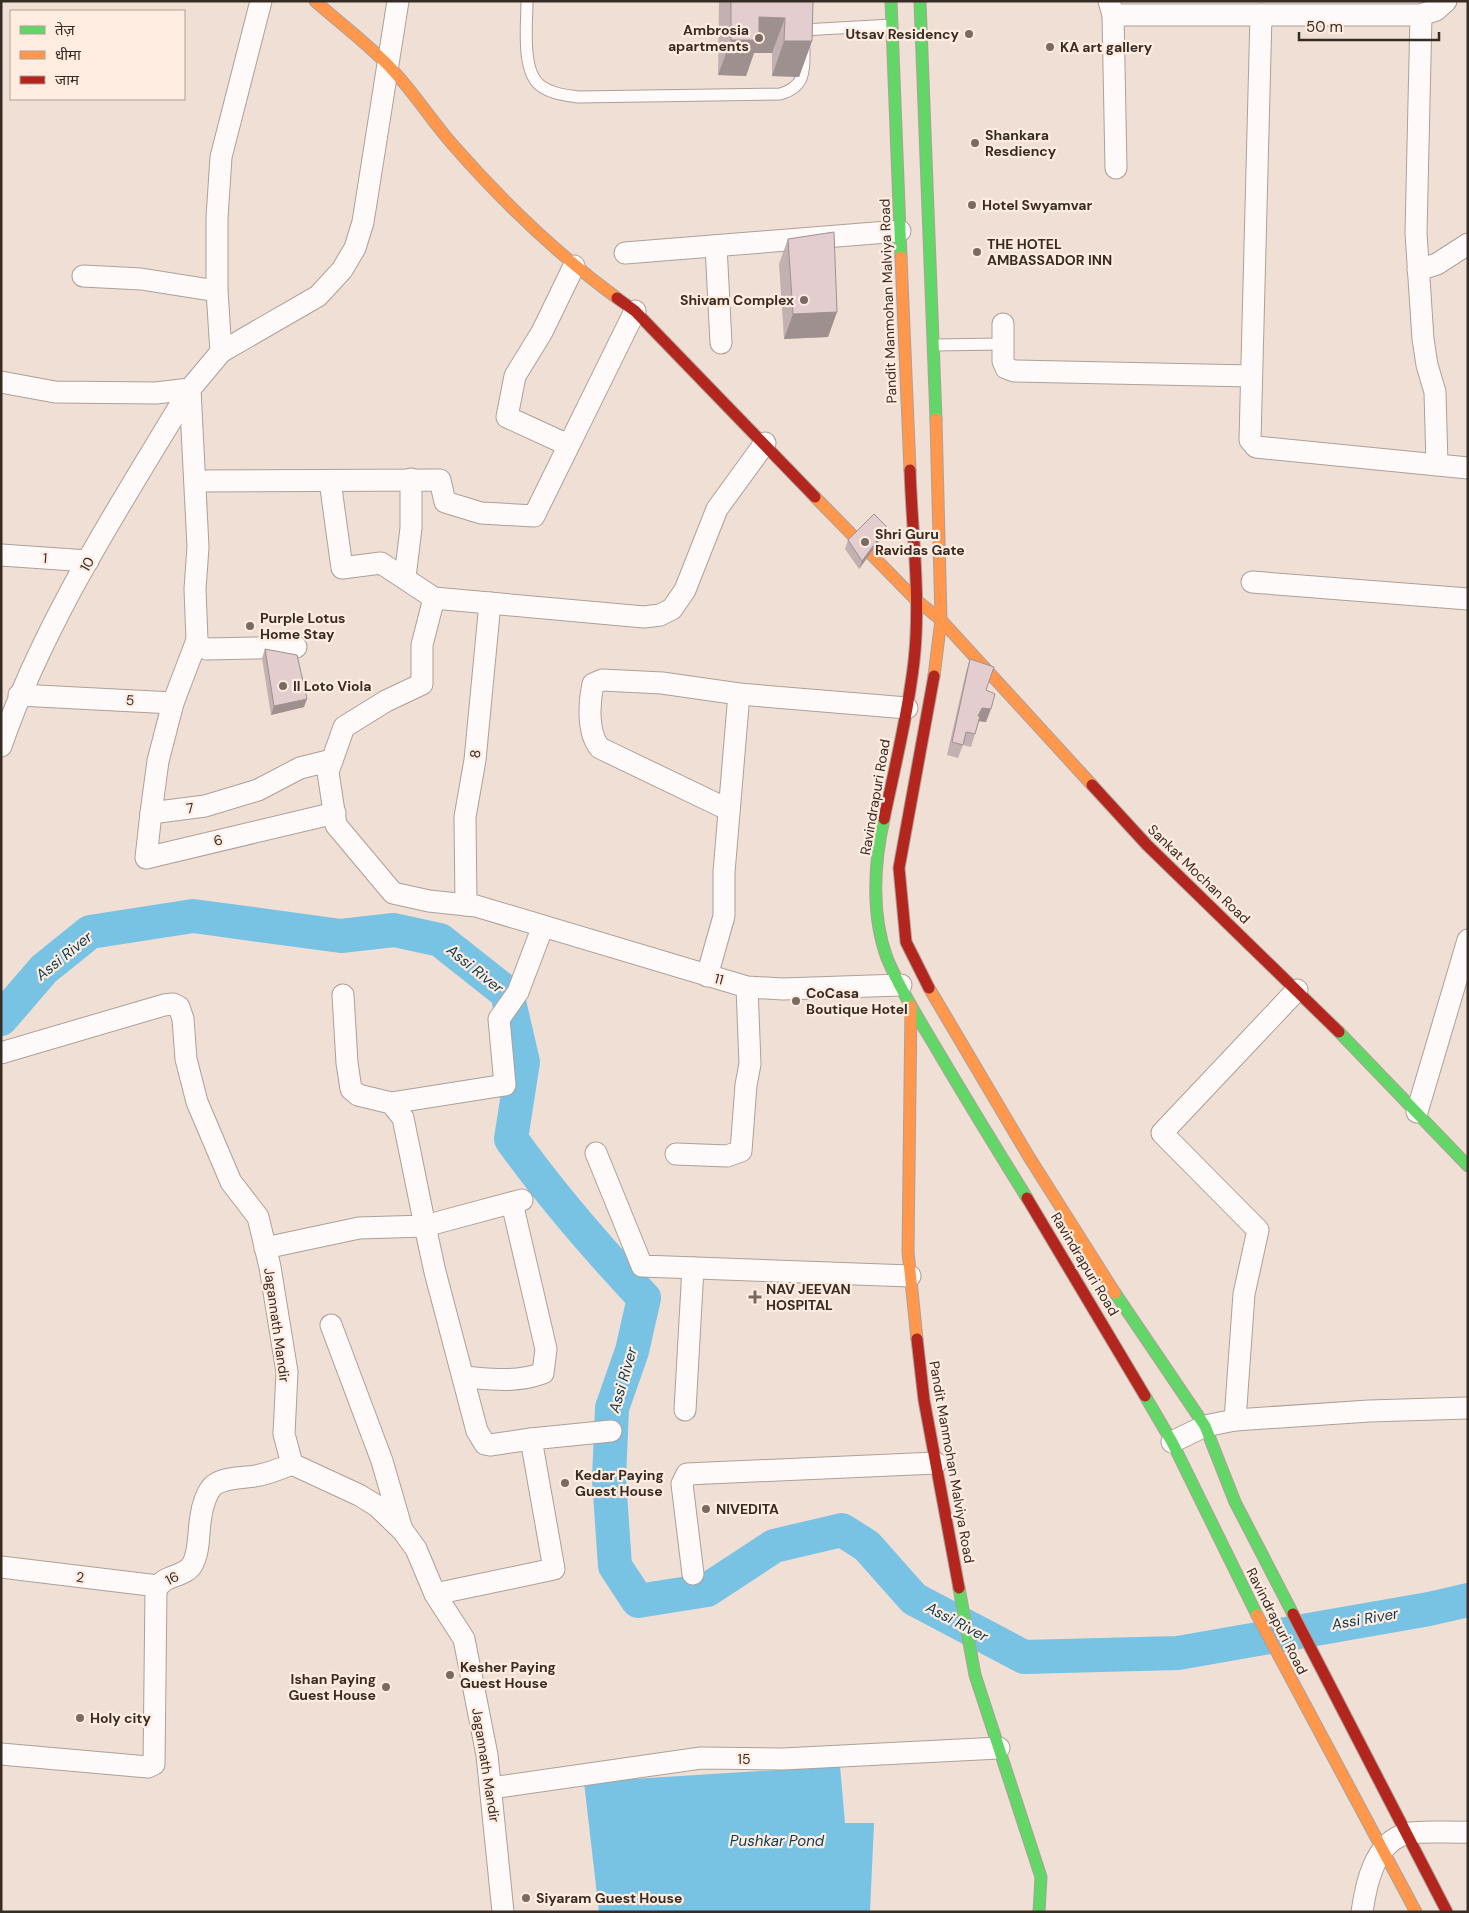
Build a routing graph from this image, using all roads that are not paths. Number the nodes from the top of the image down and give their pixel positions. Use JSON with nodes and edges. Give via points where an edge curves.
{"nodes":[{"id":1,"x":261,"y":1,"type":"edge"},
{"id":2,"x":315,"y":1,"type":"edge"},
{"id":3,"x":398,"y":1,"type":"edge"},
{"id":4,"x":527,"y":1,"type":"edge"},
{"id":5,"x":891,"y":1,"type":"edge"},
{"id":6,"x":920,"y":1,"type":"edge"},
{"id":7,"x":1446,"y":1,"type":"edge"},
{"id":8,"x":1111,"y":8,"type":"edge"},
{"id":9,"x":1261,"y":15,"type":"junction"},
{"id":10,"x":1421,"y":15,"type":"junction"},
{"id":11,"x":892,"y":25,"type":"junction"},
{"id":12,"x":386,"y":63,"type":"junction"},
{"id":13,"x":1116,"y":168,"type":"dead end"},
{"id":14,"x":900,"y":231,"type":"junction"},
{"id":15,"x":1468,"y":244,"type":"edge"},
{"id":16,"x":716,"y":246,"type":"junction"},
{"id":17,"x":625,"y":253,"type":"dead end"},
{"id":18,"x":574,"y":266,"type":"junction"},
{"id":19,"x":1418,"y":270,"type":"junction"},
{"id":20,"x":84,"y":276,"type":"dead end"},
{"id":21,"x":217,"y":291,"type":"junction"},
{"id":22,"x":635,"y":311,"type":"junction"},
{"id":23,"x":1003,"y":334,"type":"joint"},
{"id":24,"x":721,"y":343,"type":"dead end"},
{"id":25,"x":934,"y":345,"type":"junction"},
{"id":26,"x":221,"y":352,"type":"junction"},
{"id":27,"x":1251,"y":376,"type":"junction"},
{"id":28,"x":1,"y":382,"type":"edge"},
{"id":29,"x":190,"y":390,"type":"junction"},
{"id":30,"x":765,"y":443,"type":"junction"},
{"id":31,"x":568,"y":445,"type":"junction"},
{"id":32,"x":1437,"y":465,"type":"junction"},
{"id":33,"x":1468,"y":468,"type":"edge"},
{"id":34,"x":411,"y":479,"type":"junction"},
{"id":35,"x":196,"y":481,"type":"junction"},
{"id":36,"x":330,"y":481,"type":"junction"},
{"id":37,"x":1,"y":555,"type":"edge"},
{"id":38,"x":88,"y":561,"type":"junction"},
{"id":39,"x":405,"y":577,"type":"junction"},
{"id":40,"x":1252,"y":582,"type":"dead end"},
{"id":41,"x":434,"y":598,"type":"junction"},
{"id":42,"x":915,"y":599,"type":"junction"},
{"id":43,"x":1468,"y":599,"type":"edge"},
{"id":44,"x":490,"y":604,"type":"junction"},
{"id":45,"x":941,"y":620,"type":"junction"},
{"id":46,"x":197,"y":640,"type":"junction"},
{"id":47,"x":296,"y":647,"type":"dead end"},
{"id":48,"x":739,"y":694,"type":"junction"},
{"id":49,"x":19,"y":695,"type":"junction"},
{"id":50,"x":173,"y":703,"type":"junction"},
{"id":51,"x":907,"y":708,"type":"junction"},
{"id":52,"x":1,"y":746,"type":"edge"},
{"id":53,"x":332,"y":760,"type":"junction"},
{"id":54,"x":729,"y":810,"type":"junction"},
{"id":55,"x":152,"y":813,"type":"junction"},
{"id":56,"x":335,"y":813,"type":"junction"},
{"id":57,"x":466,"y":905,"type":"junction"},
{"id":58,"x":543,"y":926,"type":"junction"},
{"id":59,"x":1468,"y":940,"type":"edge"},
{"id":60,"x":708,"y":976,"type":"junction"},
{"id":61,"x":901,"y":985,"type":"junction"},
{"id":62,"x":747,"y":987,"type":"junction"},
{"id":63,"x":1297,"y":990,"type":"junction"},
{"id":64,"x":344,"y":995,"type":"dead end"},
{"id":65,"x":911,"y":1006,"type":"junction"},
{"id":66,"x":1,"y":1052,"type":"edge"},
{"id":67,"x":391,"y":1103,"type":"junction"},
{"id":68,"x":1416,"y":1112,"type":"junction"},
{"id":69,"x":596,"y":1153,"type":"dead end"},
{"id":70,"x":676,"y":1154,"type":"dead end"},
{"id":71,"x":1468,"y":1166,"type":"edge"},
{"id":72,"x":426,"y":1226,"type":"junction"},
{"id":73,"x":265,"y":1248,"type":"junction"},
{"id":74,"x":693,"y":1268,"type":"junction"},
{"id":75,"x":910,"y":1276,"type":"junction"},
{"id":76,"x":331,"y":1325,"type":"dead end"},
{"id":77,"x":462,"y":1377,"type":"junction"},
{"id":78,"x":1468,"y":1408,"type":"edge"},
{"id":79,"x":685,"y":1410,"type":"dead end"},
{"id":80,"x":1235,"y":1420,"type":"junction"},
{"id":81,"x":1204,"y":1426,"type":"junction"},
{"id":82,"x":611,"y":1431,"type":"dead end"},
{"id":83,"x":531,"y":1439,"type":"junction"},
{"id":84,"x":1172,"y":1442,"type":"junction"},
{"id":85,"x":936,"y":1463,"type":"junction"},
{"id":86,"x":292,"y":1464,"type":"junction"},
{"id":87,"x":402,"y":1530,"type":"junction"},
{"id":88,"x":1,"y":1567,"type":"edge"},
{"id":89,"x":693,"y":1574,"type":"dead end"},
{"id":90,"x":158,"y":1586,"type":"junction"},
{"id":91,"x":436,"y":1594,"type":"junction"},
{"id":92,"x":999,"y":1748,"type":"junction"},
{"id":93,"x":1,"y":1754,"type":"edge"},
{"id":94,"x":491,"y":1788,"type":"junction"},
{"id":95,"x":1468,"y":1832,"type":"edge"},
{"id":96,"x":1405,"y":1834,"type":"junction"},
{"id":97,"x":1382,"y":1849,"type":"junction"},
{"id":98,"x":503,"y":1912,"type":"edge"},
{"id":99,"x":1039,"y":1912,"type":"edge"},
{"id":100,"x":1362,"y":1912,"type":"edge"},
{"id":101,"x":1416,"y":1912,"type":"edge"},
{"id":102,"x":1447,"y":1912,"type":"edge"}],
"edges":[{"from":1,"to":21,"type":"street","via":[[221,157]]},
{"from":2,"to":12,"type":"main road","name":"Sankat Mochan Road"},
{"from":3,"to":12,"type":"street"},
{"from":4,"to":11,"type":"lane","via":[[527,61],[531,74],[540,86],[556,94],[578,97],[780,94],[791,91],[800,83],[804,68],[803,25]]},
{"from":5,"to":11,"type":"main road","name":"Pandit Manmohan Malviya Road"},
{"from":6,"to":25,"type":"main road","name":"Ravindrapuri Road"},
{"from":7,"to":10,"type":"street","via":[[1436,10]]},
{"from":8,"to":9,"type":"street"},
{"from":8,"to":13,"type":"street"},
{"from":9,"to":10,"type":"street"},
{"from":9,"to":27,"type":"street"},
{"from":10,"to":19,"type":"street"},
{"from":11,"to":14,"type":"main road","name":"Pandit Manmohan Malviya Road"},
{"from":12,"to":18,"type":"main road","name":"Sankat Mochan Road","via":[[415,94],[452,144]]},
{"from":12,"to":26,"type":"street","via":[[363,222],[355,248],[318,296]]},
{"from":14,"to":16,"type":"street"},
{"from":14,"to":42,"type":"main road","name":"Pandit Manmohan Malviya Road"},
{"from":15,"to":19,"type":"street","via":[[1437,264]]},
{"from":16,"to":17,"type":"street"},
{"from":16,"to":24,"type":"street"},
{"from":18,"to":22,"type":"main road","name":"Sankat Mochan Road"},
{"from":18,"to":31,"type":"street","via":[[542,332],[515,376],[507,417]]},
{"from":19,"to":32,"type":"street","via":[[1423,339],[1435,392]]},
{"from":20,"to":21,"type":"street","via":[[141,279]]},
{"from":21,"to":26,"type":"street"},
{"from":22,"to":30,"type":"main road","name":"Sankat Mochan Road"},
{"from":22,"to":31,"type":"street"},
{"from":23,"to":25,"type":"lane"},
{"from":23,"to":27,"type":"street","via":[[1003,361],[1006,368],[1014,371]]},
{"from":25,"to":45,"type":"main road","name":"Ravindrapuri Road"},
{"from":26,"to":29,"type":"street","name":"10"},
{"from":27,"to":32,"type":"street","via":[[1249,430],[1250,440],[1256,447]]},
{"from":28,"to":29,"type":"street","via":[[55,392]]},
{"from":29,"to":35,"type":"street"},
{"from":29,"to":38,"type":"street","name":"10"},
{"from":30,"to":42,"type":"main road","name":"Sankat Mochan Road"},
{"from":30,"to":44,"type":"street","via":[[717,509],[685,590],[672,609],[644,617]]},
{"from":31,"to":34,"type":"street","via":[[534,516],[481,512],[445,502],[440,480]]},
{"from":32,"to":33,"type":"street"},
{"from":34,"to":36,"type":"street"},
{"from":34,"to":39,"type":"street","via":[[411,528]]},
{"from":35,"to":36,"type":"street"},
{"from":35,"to":46,"type":"street"},
{"from":36,"to":39,"type":"street","via":[[342,568],[381,564]]},
{"from":37,"to":38,"type":"street","name":"1"},
{"from":38,"to":49,"type":"street","name":"10"},
{"from":39,"to":41,"type":"street"},
{"from":40,"to":43,"type":"street"},
{"from":41,"to":44,"type":"street"},
{"from":41,"to":53,"type":"street","name":"11","via":[[422,644],[422,684],[344,727]]},
{"from":42,"to":45,"type":"main road","name":"Sankat Mochan Road"},
{"from":42,"to":51,"type":"main road","name":"Ravindrapuri Road","via":[[914,659]]},
{"from":44,"to":57,"type":"street","name":"8","via":[[475,760],[465,818]]},
{"from":45,"to":63,"type":"main road","name":"Sankat Mochan Road","via":[[1147,845]]},
{"from":45,"to":81,"type":"main road","name":"Ravindrapuri Road","via":[[931,695],[899,868],[906,942],[917,967],[1029,1156]]},
{"from":46,"to":47,"type":"street","via":[[200,646],[208,649]]},
{"from":46,"to":50,"type":"street"},
{"from":48,"to":51,"type":"street"},
{"from":48,"to":54,"type":"street"},
{"from":48,"to":54,"type":"street","via":[[662,683],[602,680],[593,684],[591,694],[591,732],[600,748]]},
{"from":49,"to":50,"type":"street","name":"5"},
{"from":49,"to":52,"type":"street","name":"10"},
{"from":50,"to":55,"type":"street","via":[[158,760]]},
{"from":51,"to":61,"type":"main road","name":"Ravindrapuri Road","via":[[879,841],[876,888],[887,956]]},
{"from":53,"to":55,"type":"street","name":"7","via":[[300,768],[258,790],[214,804]]},
{"from":53,"to":56,"type":"street","name":"11","via":[[328,772]]},
{"from":54,"to":60,"type":"street","via":[[724,916]]},
{"from":55,"to":56,"type":"street","name":"6","via":[[146,858]]},
{"from":56,"to":57,"type":"street","name":"11","via":[[336,825],[393,893]]},
{"from":57,"to":58,"type":"street","name":"11"},
{"from":58,"to":60,"type":"street","name":"11"},
{"from":58,"to":67,"type":"street","via":[[518,992],[499,1019],[505,1084]]},
{"from":59,"to":68,"type":"street"},
{"from":60,"to":62,"type":"street","name":"11"},
{"from":61,"to":62,"type":"street","name":"11"},
{"from":61,"to":65,"type":"main road","name":"Ravindrapuri Road"},
{"from":62,"to":70,"type":"street","via":[[750,1064],[741,1151],[727,1156]]},
{"from":63,"to":68,"type":"main road","name":"Sankat Mochan Road"},
{"from":63,"to":80,"type":"street","via":[[1162,1133],[1258,1230],[1244,1294]]},
{"from":64,"to":67,"type":"street","via":[[351,1089],[358,1095]]},
{"from":65,"to":75,"type":"main road","name":"Pandit Manmohan Malviya Road"},
{"from":65,"to":84,"type":"main road","name":"Ravindrapuri Road"},
{"from":66,"to":73,"type":"street","name":"Jagannath Mandir","via":[[164,1005],[178,1007],[183,1019],[186,1059],[197,1102],[231,1182],[258,1217]]},
{"from":67,"to":72,"type":"street","via":[[403,1118]]},
{"from":68,"to":71,"type":"main road","name":"Sankat Mochan Road"},
{"from":69,"to":74,"type":"street","via":[[642,1266]]},
{"from":72,"to":73,"type":"street","via":[[359,1228]]},
{"from":72,"to":77,"type":"street"},
{"from":72,"to":77,"type":"street","via":[[517,1201],[546,1349],[543,1373],[528,1379],[509,1380]]},
{"from":73,"to":86,"type":"street","name":"Jagannath Mandir","via":[[287,1372],[284,1434]]},
{"from":74,"to":75,"type":"street"},
{"from":74,"to":79,"type":"street"},
{"from":75,"to":85,"type":"main road","name":"Pandit Manmohan Malviya Road","via":[[924,1400]]},
{"from":76,"to":87,"type":"street","via":[[382,1461]]},
{"from":77,"to":83,"type":"street","via":[[477,1431],[484,1444]]},
{"from":78,"to":80,"type":"street"},
{"from":80,"to":81,"type":"street"},
{"from":81,"to":84,"type":"street"},
{"from":81,"to":96,"type":"main road","name":"Ravindrapuri Road","via":[[1234,1502]]},
{"from":82,"to":83,"type":"street"},
{"from":83,"to":91,"type":"street","via":[[554,1569]]},
{"from":84,"to":97,"type":"main road","name":"Ravindrapuri Road","via":[[1260,1622]]},
{"from":85,"to":89,"type":"street","via":[[687,1474],[682,1484]]},
{"from":85,"to":92,"type":"main road","name":"Pandit Manmohan Malviya Road","via":[[975,1675]]},
{"from":86,"to":87,"type":"street","name":"Jagannath Mandir","via":[[359,1495],[377,1506]]},
{"from":86,"to":90,"type":"street","name":"16","via":[[264,1474],[215,1484],[201,1514],[191,1566]]},
{"from":87,"to":91,"type":"street","name":"Jagannath Mandir","via":[[416,1549]]},
{"from":88,"to":90,"type":"street","name":"2"},
{"from":90,"to":93,"type":"street","name":"16","via":[[154,1764],[148,1767]]},
{"from":91,"to":94,"type":"street","name":"Jagannath Mandir","via":[[464,1639]]},
{"from":92,"to":94,"type":"street","name":"15","via":[[783,1759],[701,1758]]},
{"from":92,"to":99,"type":"main road","name":"Pandit Manmohan Malviya Road","via":[[1041,1877]]},
{"from":94,"to":98,"type":"street","name":"Jagannath Mandir"},
{"from":95,"to":96,"type":"street"},
{"from":96,"to":97,"type":"street"},
{"from":96,"to":102,"type":"main road","name":"Ravindrapuri Road"},
{"from":97,"to":100,"type":"street","via":[[1365,1891]]},
{"from":97,"to":101,"type":"main road","name":"Ravindrapuri Road"}]}
